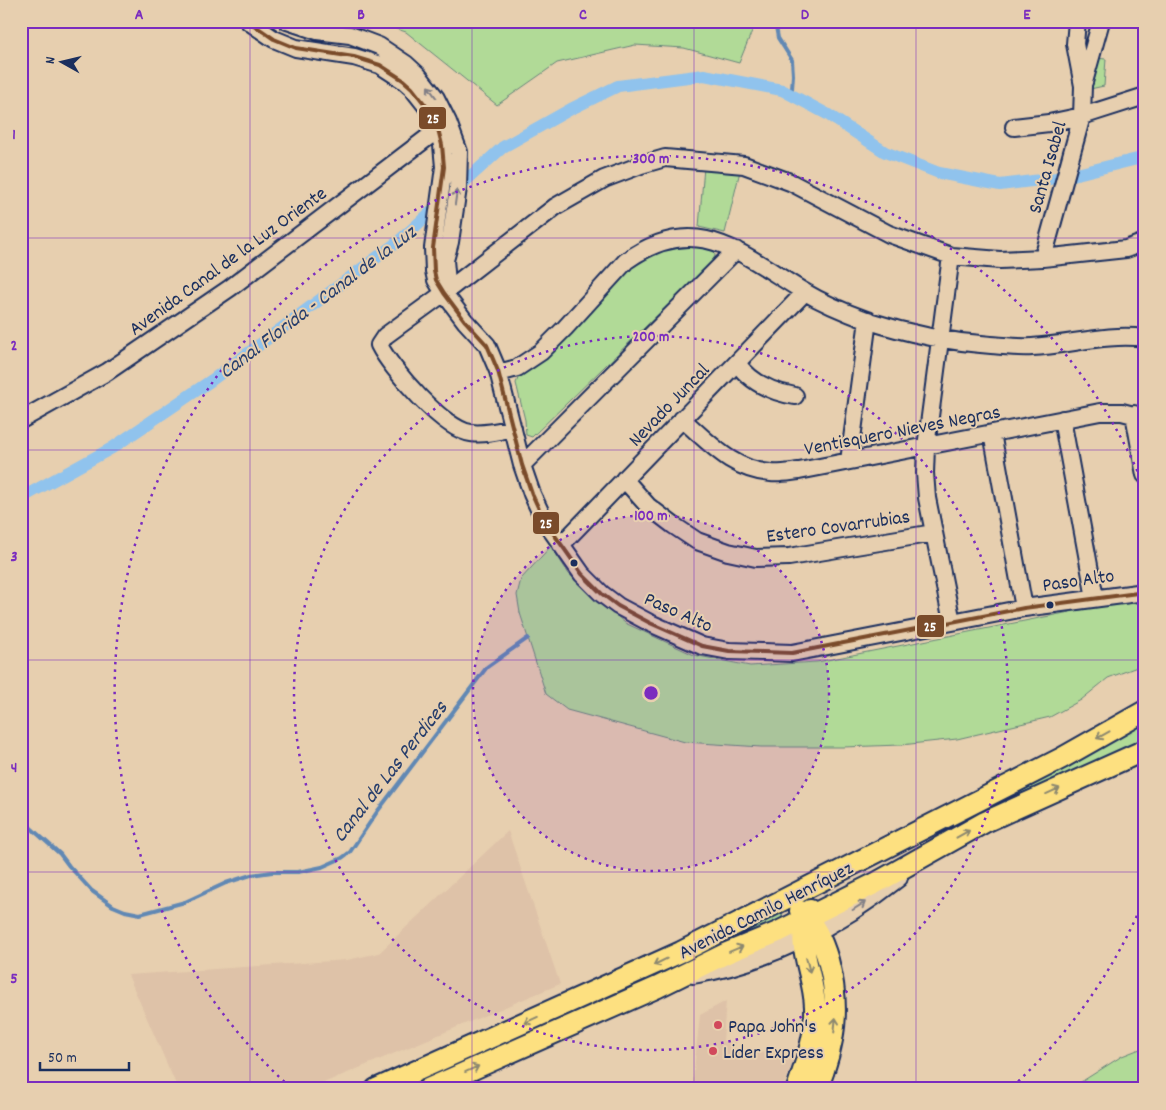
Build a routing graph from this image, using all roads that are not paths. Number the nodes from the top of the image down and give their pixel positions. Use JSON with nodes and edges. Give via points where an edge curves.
{"nodes":[{"id":1,"x":248,"y":21,"type":"edge"},
{"id":2,"x":287,"y":21,"type":"edge"},
{"id":3,"x":1077,"y":21,"type":"edge"},
{"id":4,"x":1101,"y":21,"type":"edge"},
{"id":5,"x":1083,"y":86,"type":"junction"},
{"id":6,"x":1145,"y":96,"type":"edge"},
{"id":7,"x":1082,"y":116,"type":"junction"},
{"id":8,"x":443,"y":125,"type":"junction"},
{"id":9,"x":1014,"y":127,"type":"dead end"},
{"id":10,"x":1145,"y":242,"type":"edge"},
{"id":11,"x":449,"y":244,"type":"junction"},
{"id":12,"x":1126,"y":249,"type":"junction"},
{"id":13,"x":736,"y":250,"type":"junction"},
{"id":14,"x":1145,"y":251,"type":"edge"},
{"id":15,"x":951,"y":256,"type":"junction"},
{"id":16,"x":1043,"y":258,"type":"junction"},
{"id":17,"x":473,"y":270,"type":"junction"},
{"id":18,"x":805,"y":292,"type":"junction"},
{"id":19,"x":444,"y":294,"type":"junction"},
{"id":20,"x":868,"y":320,"type":"junction"},
{"id":21,"x":1145,"y":338,"type":"edge"},
{"id":22,"x":941,"y":340,"type":"junction"},
{"id":23,"x":737,"y":363,"type":"junction"},
{"id":24,"x":498,"y":373,"type":"junction"},
{"id":25,"x":796,"y":396,"type":"dead end"},
{"id":26,"x":1140,"y":416,"type":"edge"},
{"id":27,"x":682,"y":419,"type":"junction"},
{"id":28,"x":21,"y":420,"type":"edge"},
{"id":29,"x":1062,"y":420,"type":"junction"},
{"id":30,"x":513,"y":428,"type":"junction"},
{"id":31,"x":992,"y":433,"type":"junction"},
{"id":32,"x":926,"y":447,"type":"junction"},
{"id":33,"x":849,"y":461,"type":"junction"},
{"id":34,"x":522,"y":465,"type":"junction"},
{"id":35,"x":1145,"y":475,"type":"edge"},
{"id":36,"x":624,"y":479,"type":"junction"},
{"id":37,"x":934,"y":533,"type":"junction"},
{"id":38,"x":561,"y":545,"type":"junction"},
{"id":39,"x":1145,"y":592,"type":"edge"},
{"id":40,"x":1095,"y":598,"type":"junction"},
{"id":41,"x":1024,"y":608,"type":"junction"},
{"id":42,"x":952,"y":622,"type":"junction"},
{"id":43,"x":1145,"y":711,"type":"edge"},
{"id":44,"x":1145,"y":750,"type":"edge"},
{"id":45,"x":940,"y":820,"type":"junction"},
{"id":46,"x":782,"y":900,"type":"junction"},
{"id":47,"x":809,"y":929,"type":"junction"},
{"id":48,"x":813,"y":991,"type":"junction"},
{"id":49,"x":835,"y":991,"type":"junction"},
{"id":50,"x":376,"y":1089,"type":"edge"},
{"id":51,"x":428,"y":1089,"type":"edge"},
{"id":52,"x":797,"y":1089,"type":"edge"},
{"id":53,"x":817,"y":1089,"type":"edge"}],
"edges":[{"from":1,"to":8,"type":"street","via":[[262,33],[286,45],[354,57],[392,72],[420,97],[433,117]]},
{"from":8,"to":2,"type":"street","one_way":true,"via":[[436,98],[418,75],[393,54],[350,35],[317,31]]},
{"from":3,"to":5,"type":"street","via":[[1075,44]]},
{"from":4,"to":5,"type":"street"},
{"from":5,"to":7,"type":"street","name":"Santa Isabel"},
{"from":6,"to":7,"type":"street"},
{"from":7,"to":9,"type":"street"},
{"from":7,"to":16,"type":"street","name":"Santa Isabel"},
{"from":11,"to":8,"type":"street","one_way":true,"via":[[458,188],[459,152]]},
{"from":8,"to":19,"type":"street","name":"Paso Alto","via":[[444,167],[433,262],[436,280]]},
{"from":8,"to":28,"type":"street","name":"Avenida Canal de la Luz Oriente","via":[[230,288],[107,372]]},
{"from":10,"to":12,"type":"street"},
{"from":11,"to":17,"type":"street","via":[[449,255],[454,265],[463,270]]},
{"from":11,"to":19,"type":"street"},
{"from":12,"to":14,"type":"street"},
{"from":12,"to":16,"type":"street"},
{"from":13,"to":18,"type":"street"},
{"from":13,"to":24,"type":"street","via":[[709,240],[681,238],[669,239],[638,253],[626,261],[541,352],[517,368]]},
{"from":13,"to":34,"type":"street"},
{"from":15,"to":16,"type":"street","via":[[1000,260]]},
{"from":15,"to":17,"type":"street","via":[[889,234],[790,182],[744,164],[665,158],[604,179],[563,202]]},
{"from":15,"to":22,"type":"street"},
{"from":17,"to":19,"type":"street"},
{"from":18,"to":20,"type":"street"},
{"from":18,"to":23,"type":"street","name":"Nevado Juncal"},
{"from":19,"to":24,"type":"street","name":"Paso Alto","via":[[487,345]]},
{"from":19,"to":30,"type":"street","via":[[385,336],[380,345],[384,356],[431,409],[453,427],[470,433]]},
{"from":20,"to":22,"type":"street"},
{"from":20,"to":33,"type":"street"},
{"from":21,"to":22,"type":"street","via":[[1122,336],[1030,347]]},
{"from":22,"to":32,"type":"street"},
{"from":23,"to":25,"type":"street","via":[[756,383]]},
{"from":23,"to":27,"type":"street","name":"Nevado Juncal"},
{"from":24,"to":30,"type":"street","name":"Paso Alto"},
{"from":26,"to":29,"type":"street","name":"Ventisquero Nieves Negras","via":[[1100,412]]},
{"from":26,"to":35,"type":"street"},
{"from":27,"to":33,"type":"street","name":"Ventisquero Nieves Negras","via":[[732,462],[751,470],[773,474]]},
{"from":27,"to":36,"type":"street","name":"Nevado Juncal"},
{"from":29,"to":31,"type":"street","name":"Ventisquero Nieves Negras"},
{"from":29,"to":40,"type":"street"},
{"from":30,"to":34,"type":"street","name":"Paso Alto"},
{"from":31,"to":32,"type":"street","name":"Ventisquero Nieves Negras"},
{"from":31,"to":41,"type":"street"},
{"from":32,"to":33,"type":"street","name":"Ventisquero Nieves Negras"},
{"from":32,"to":37,"type":"street","via":[[927,498]]},
{"from":34,"to":38,"type":"street","name":"Paso Alto","via":[[540,512]]},
{"from":36,"to":37,"type":"street","name":"Estero Covarrubias","via":[[648,506],[697,541],[756,558],[789,557]]},
{"from":36,"to":38,"type":"street","name":"Nevado Juncal"},
{"from":37,"to":42,"type":"street"},
{"from":38,"to":42,"type":"street","name":"Paso Alto","via":[[582,574],[618,606],[666,631],[714,649],[792,653]]},
{"from":39,"to":40,"type":"street","name":"Paso Alto"},
{"from":40,"to":41,"type":"street","name":"Paso Alto"},
{"from":41,"to":42,"type":"street","name":"Paso Alto"},
{"from":43,"to":45,"type":"main road","name":"Avenida Camilo Henríquez","one_way":true},
{"from":47,"to":44,"type":"main road","name":"Avenida Camilo Henríquez","one_way":true,"via":[[876,883],[985,822]]},
{"from":45,"to":46,"type":"main road","name":"Avenida Camilo Henríquez"},
{"from":45,"to":47,"type":"main road","via":[[888,863],[820,898],[813,905]]},
{"from":46,"to":47,"type":"main road"},
{"from":46,"to":50,"type":"main road","name":"Avenida Camilo Henríquez","one_way":true,"via":[[656,964]]},
{"from":47,"to":48,"type":"main road","one_way":true},
{"from":47,"to":49,"type":"main road","via":[[826,954]]},
{"from":51,"to":47,"type":"main road","name":"Avenida Camilo Henríquez","one_way":true,"via":[[727,953],[778,932]]},
{"from":48,"to":49,"type":"main road","via":[[825,988]]},
{"from":48,"to":52,"type":"main road","via":[[812,1045]]},
{"from":53,"to":49,"type":"main road","one_way":true,"via":[[832,1046]]}]}
